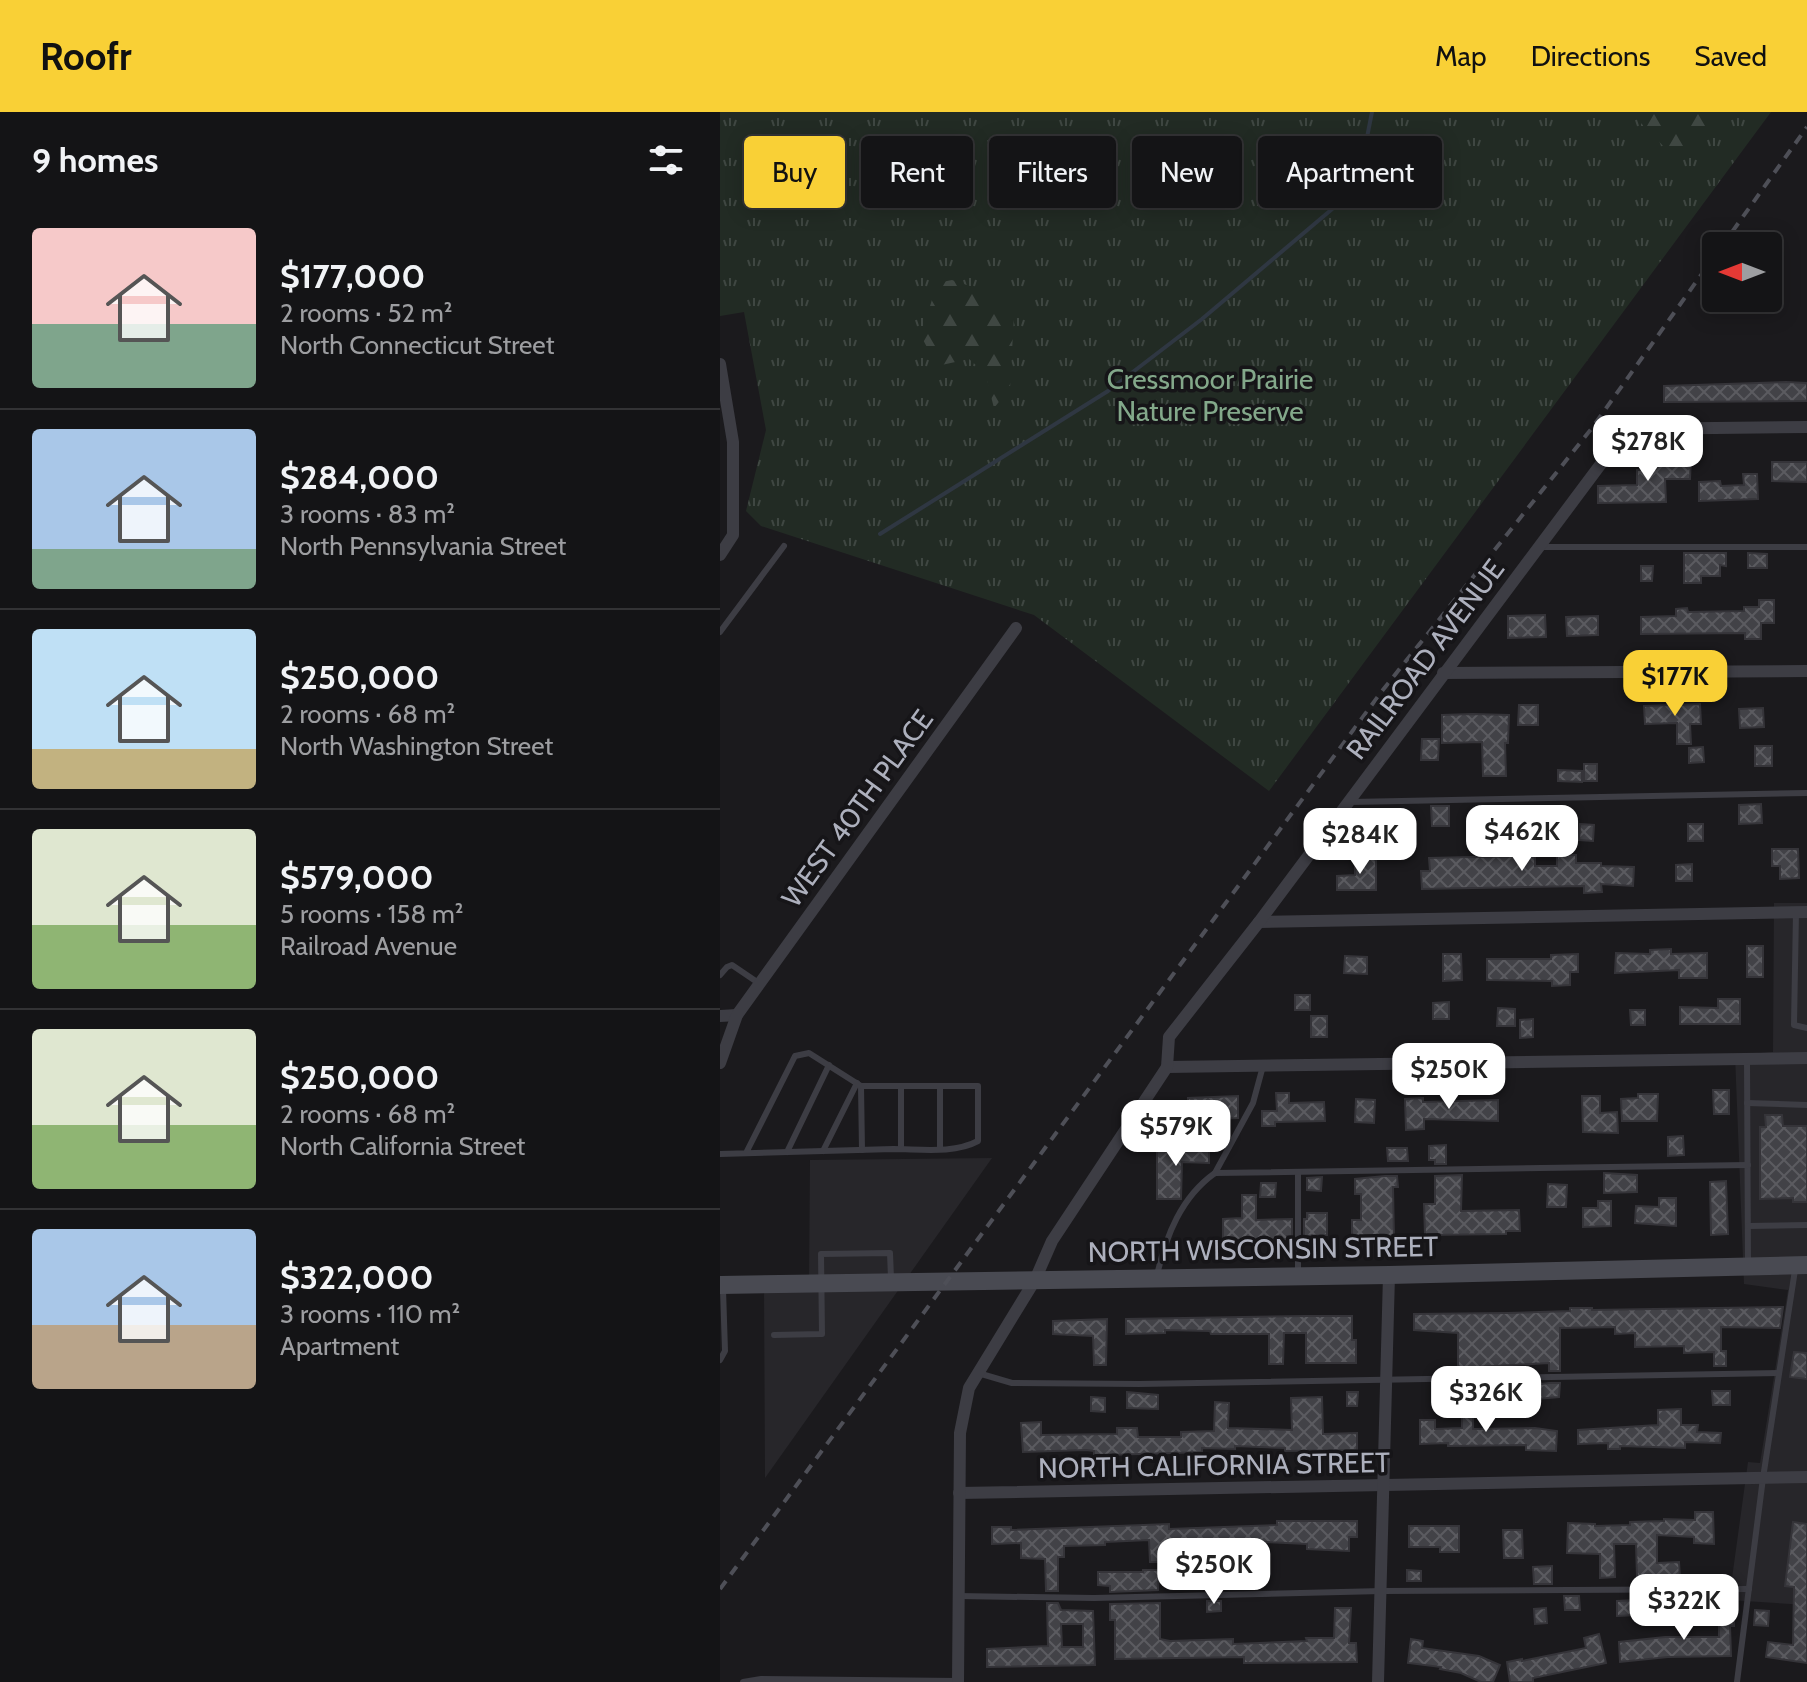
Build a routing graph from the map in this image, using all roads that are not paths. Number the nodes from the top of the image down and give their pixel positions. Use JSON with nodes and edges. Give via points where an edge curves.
{"nodes":[{"id":1,"x":720,"y":364,"type":"edge"},
{"id":2,"x":1807,"y":427,"type":"edge"},
{"id":3,"x":784,"y":546,"type":"dead end"},
{"id":4,"x":1538,"y":547,"type":"junction"},
{"id":5,"x":1807,"y":547,"type":"edge"},
{"id":6,"x":720,"y":555,"type":"edge"},
{"id":7,"x":1016,"y":628,"type":"dead end"},
{"id":8,"x":720,"y":632,"type":"edge"},
{"id":9,"x":1807,"y":671,"type":"edge"},
{"id":10,"x":1443,"y":673,"type":"junction"},
{"id":11,"x":1807,"y":793,"type":"edge"},
{"id":12,"x":1348,"y":802,"type":"junction"},
{"id":13,"x":1801,"y":912,"type":"edge"},
{"id":14,"x":1259,"y":922,"type":"junction"},
{"id":15,"x":720,"y":975,"type":"edge"},
{"id":16,"x":760,"y":984,"type":"junction"},
{"id":17,"x":737,"y":1015,"type":"junction"},
{"id":18,"x":720,"y":1016,"type":"edge"},
{"id":19,"x":1807,"y":1028,"type":"edge"},
{"id":20,"x":1807,"y":1058,"type":"edge"},
{"id":21,"x":1747,"y":1060,"type":"junction"},
{"id":22,"x":720,"y":1063,"type":"edge"},
{"id":23,"x":829,"y":1065,"type":"junction"},
{"id":24,"x":1263,"y":1066,"type":"junction"},
{"id":25,"x":1167,"y":1067,"type":"junction"},
{"id":26,"x":859,"y":1085,"type":"junction"},
{"id":27,"x":901,"y":1086,"type":"junction"},
{"id":28,"x":940,"y":1086,"type":"junction"},
{"id":29,"x":1747,"y":1103,"type":"junction"},
{"id":30,"x":1807,"y":1105,"type":"edge"},
{"id":31,"x":940,"y":1148,"type":"junction"},
{"id":32,"x":901,"y":1149,"type":"junction"},
{"id":33,"x":862,"y":1150,"type":"junction"},
{"id":34,"x":823,"y":1151,"type":"junction"},
{"id":35,"x":787,"y":1152,"type":"junction"},
{"id":36,"x":746,"y":1153,"type":"junction"},
{"id":37,"x":720,"y":1154,"type":"edge"},
{"id":38,"x":1748,"y":1165,"type":"junction"},
{"id":39,"x":1298,"y":1172,"type":"junction"},
{"id":40,"x":1215,"y":1173,"type":"junction"},
{"id":41,"x":1807,"y":1225,"type":"edge"},
{"id":42,"x":1748,"y":1226,"type":"junction"},
{"id":43,"x":1801,"y":1265,"type":"edge"},
{"id":44,"x":1748,"y":1267,"type":"junction"},
{"id":45,"x":1389,"y":1275,"type":"junction"},
{"id":46,"x":1298,"y":1277,"type":"junction"},
{"id":47,"x":1156,"y":1278,"type":"junction"},
{"id":48,"x":1035,"y":1280,"type":"junction"},
{"id":49,"x":891,"y":1282,"type":"junction"},
{"id":50,"x":821,"y":1283,"type":"junction"},
{"id":51,"x":722,"y":1285,"type":"edge"},
{"id":52,"x":774,"y":1335,"type":"dead end"},
{"id":53,"x":720,"y":1360,"type":"edge"},
{"id":54,"x":978,"y":1373,"type":"junction"},
{"id":55,"x":1779,"y":1373,"type":"junction"},
{"id":56,"x":1387,"y":1378,"type":"junction"},
{"id":57,"x":1807,"y":1477,"type":"edge"},
{"id":58,"x":1763,"y":1478,"type":"junction"},
{"id":59,"x":1383,"y":1486,"type":"junction"},
{"id":60,"x":959,"y":1493,"type":"junction"},
{"id":61,"x":1749,"y":1589,"type":"junction"},
{"id":62,"x":1382,"y":1591,"type":"junction"},
{"id":63,"x":958,"y":1596,"type":"junction"},
{"id":64,"x":743,"y":1682,"type":"edge"},
{"id":65,"x":958,"y":1682,"type":"edge"},
{"id":66,"x":1378,"y":1682,"type":"edge"},
{"id":67,"x":1737,"y":1682,"type":"edge"}],
"edges":[{"from":1,"to":6,"type":"street","via":[[733,442],[733,535]]},
{"from":2,"to":4,"type":"street","name":"RAILROAD AVENUE","via":[[1627,429]]},
{"from":3,"to":8,"type":"lane"},
{"from":4,"to":5,"type":"lane"},
{"from":4,"to":10,"type":"street","name":"RAILROAD AVENUE"},
{"from":7,"to":16,"type":"street","name":"WEST 40TH PLACE"},
{"from":9,"to":10,"type":"street"},
{"from":10,"to":12,"type":"street","name":"RAILROAD AVENUE"},
{"from":11,"to":12,"type":"lane"},
{"from":12,"to":14,"type":"street","name":"RAILROAD AVENUE"},
{"from":13,"to":14,"type":"street"},
{"from":13,"to":19,"type":"lane","via":[[1794,1025]]},
{"from":14,"to":25,"type":"street","name":"RAILROAD AVENUE","via":[[1169,1037]]},
{"from":15,"to":16,"type":"lane","via":[[732,965]]},
{"from":16,"to":17,"type":"street","name":"WEST 40TH PLACE"},
{"from":17,"to":18,"type":"street"},
{"from":17,"to":22,"type":"street","name":"WEST 40TH PLACE"},
{"from":20,"to":21,"type":"street"},
{"from":21,"to":24,"type":"street"},
{"from":21,"to":29,"type":"lane"},
{"from":23,"to":26,"type":"lane"},
{"from":23,"to":35,"type":"lane"},
{"from":23,"to":36,"type":"lane","via":[[809,1053],[795,1056]]},
{"from":24,"to":25,"type":"street"},
{"from":24,"to":40,"type":"lane","via":[[1253,1103]]},
{"from":25,"to":48,"type":"street","name":"RAILROAD AVENUE","via":[[1052,1241]]},
{"from":26,"to":27,"type":"lane"},
{"from":26,"to":33,"type":"lane"},
{"from":26,"to":34,"type":"lane"},
{"from":27,"to":28,"type":"lane"},
{"from":27,"to":32,"type":"lane"},
{"from":28,"to":31,"type":"lane"},
{"from":28,"to":31,"type":"lane","via":[[978,1086],[978,1141],[966,1148]]},
{"from":29,"to":30,"type":"lane"},
{"from":29,"to":38,"type":"lane"},
{"from":31,"to":32,"type":"lane"},
{"from":32,"to":33,"type":"lane"},
{"from":33,"to":34,"type":"lane"},
{"from":34,"to":35,"type":"lane"},
{"from":35,"to":36,"type":"lane"},
{"from":36,"to":37,"type":"lane"},
{"from":38,"to":39,"type":"lane"},
{"from":38,"to":42,"type":"lane"},
{"from":39,"to":40,"type":"lane"},
{"from":39,"to":46,"type":"lane"},
{"from":40,"to":47,"type":"lane","via":[[1182,1208],[1163,1247]]},
{"from":41,"to":42,"type":"lane"},
{"from":42,"to":44,"type":"lane"},
{"from":43,"to":44,"type":"street","name":"NORTH WISCONSIN STREET"},
{"from":43,"to":55,"type":"lane"},
{"from":44,"to":45,"type":"street","name":"NORTH WISCONSIN STREET"},
{"from":45,"to":46,"type":"street","name":"NORTH WISCONSIN STREET"},
{"from":45,"to":56,"type":"street"},
{"from":46,"to":47,"type":"street","name":"NORTH WISCONSIN STREET"},
{"from":47,"to":48,"type":"street","name":"NORTH WISCONSIN STREET"},
{"from":48,"to":49,"type":"street","name":"NORTH WISCONSIN STREET"},
{"from":48,"to":54,"type":"street","name":"RAILROAD AVENUE"},
{"from":49,"to":50,"type":"street","name":"NORTH WISCONSIN STREET"},
{"from":49,"to":50,"type":"lane","via":[[890,1253],[821,1254]]},
{"from":50,"to":51,"type":"street","name":"NORTH WISCONSIN STREET"},
{"from":50,"to":52,"type":"lane","via":[[822,1334]]},
{"from":51,"to":53,"type":"lane","via":[[725,1351]]},
{"from":54,"to":56,"type":"lane","via":[[1012,1383]]},
{"from":54,"to":60,"type":"street","name":"RAILROAD AVENUE","via":[[969,1388],[960,1433]]},
{"from":55,"to":56,"type":"lane"},
{"from":55,"to":58,"type":"lane"},
{"from":56,"to":59,"type":"street"},
{"from":57,"to":58,"type":"street","name":"NORTH CALIFORNIA STREET"},
{"from":58,"to":59,"type":"street","name":"NORTH CALIFORNIA STREET"},
{"from":58,"to":61,"type":"lane"},
{"from":59,"to":60,"type":"street","name":"NORTH CALIFORNIA STREET"},
{"from":59,"to":62,"type":"street"},
{"from":60,"to":63,"type":"street","name":"RAILROAD AVENUE"},
{"from":61,"to":62,"type":"lane"},
{"from":61,"to":67,"type":"lane"},
{"from":62,"to":63,"type":"lane"},
{"from":62,"to":66,"type":"street"},
{"from":63,"to":65,"type":"street","name":"RAILROAD AVENUE"},
{"from":64,"to":65,"type":"lane"}]}
